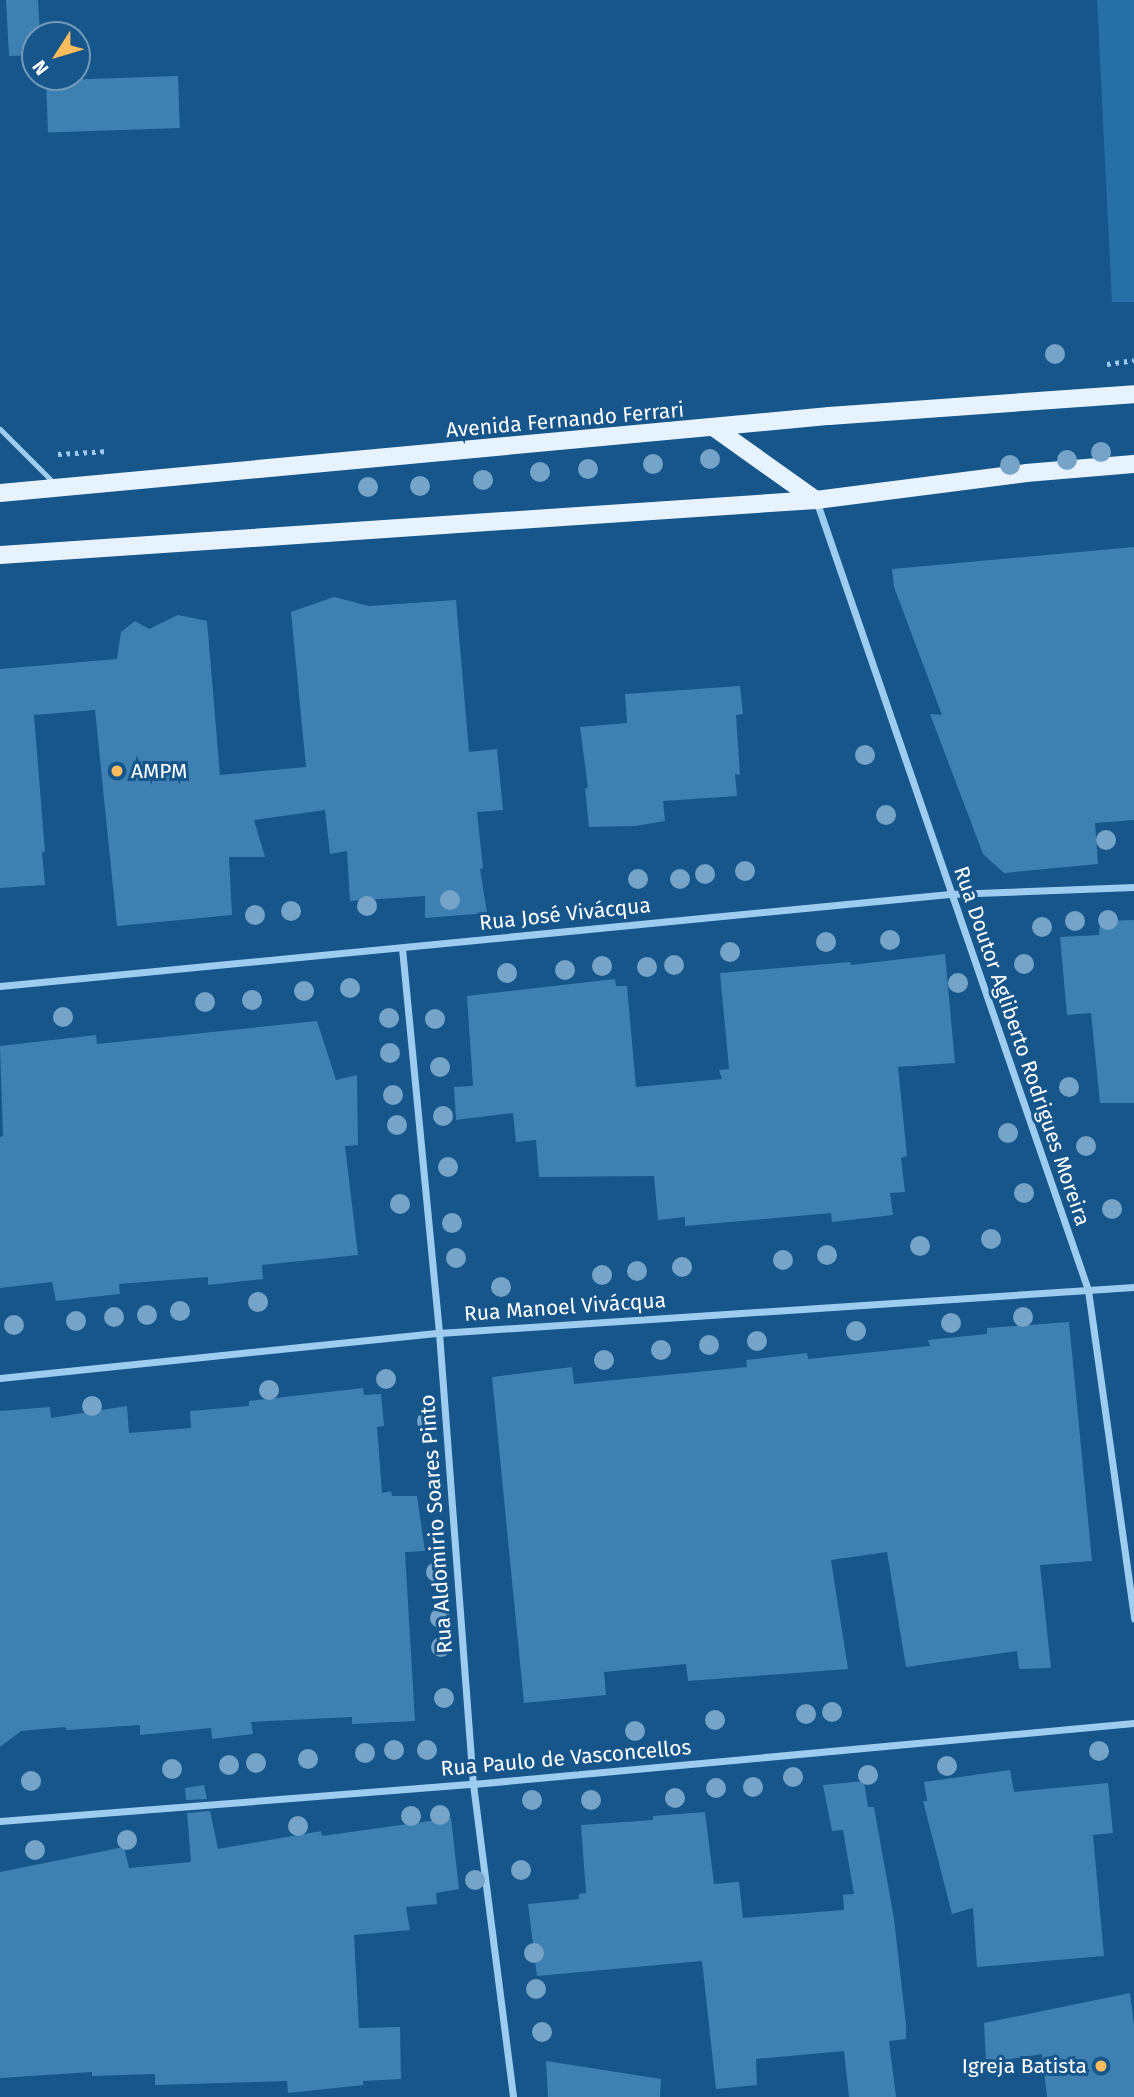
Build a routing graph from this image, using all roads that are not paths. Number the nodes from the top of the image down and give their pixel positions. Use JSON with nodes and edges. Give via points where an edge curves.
{"nodes":[{"id":1,"x":1134,"y":394,"type":"edge"},
{"id":2,"x":0,"y":429,"type":"edge"},
{"id":3,"x":716,"y":429,"type":"junction"},
{"id":4,"x":1134,"y":464,"type":"edge"},
{"id":5,"x":58,"y":488,"type":"junction"},
{"id":6,"x":0,"y":493,"type":"edge"},
{"id":7,"x":816,"y":499,"type":"junction"},
{"id":8,"x":0,"y":555,"type":"edge"},
{"id":9,"x":1134,"y":887,"type":"edge"},
{"id":10,"x":950,"y":894,"type":"junction"},
{"id":11,"x":402,"y":948,"type":"junction"},
{"id":12,"x":0,"y":986,"type":"edge"},
{"id":13,"x":1134,"y":1286,"type":"edge"},
{"id":14,"x":1088,"y":1290,"type":"junction"},
{"id":15,"x":439,"y":1334,"type":"junction"},
{"id":16,"x":0,"y":1378,"type":"edge"},
{"id":17,"x":1134,"y":1619,"type":"edge"},
{"id":18,"x":1134,"y":1723,"type":"edge"},
{"id":19,"x":473,"y":1784,"type":"junction"},
{"id":20,"x":0,"y":1821,"type":"edge"},
{"id":21,"x":513,"y":2097,"type":"edge"}],
"edges":[{"from":1,"to":3,"type":"main road","name":"Avenida Fernando Ferrari","via":[[829,416]]},
{"from":2,"to":5,"type":"lane"},
{"from":3,"to":5,"type":"main road","name":"Avenida Fernando Ferrari"},
{"from":3,"to":7,"type":"main road"},
{"from":4,"to":7,"type":"main road"},
{"from":5,"to":6,"type":"main road","name":"Avenida Fernando Ferrari"},
{"from":7,"to":8,"type":"main road"},
{"from":7,"to":10,"type":"street","name":"Rua Doutor Agliberto Rodrigues Moreira"},
{"from":9,"to":10,"type":"street","name":"Rua José Vivácqua"},
{"from":10,"to":11,"type":"street","name":"Rua José Vivácqua"},
{"from":10,"to":14,"type":"street","name":"Rua Doutor Agliberto Rodrigues Moreira"},
{"from":11,"to":12,"type":"street","name":"Rua José Vivácqua"},
{"from":11,"to":15,"type":"street","name":"Rua Aldomirio Soares Pinto"},
{"from":13,"to":14,"type":"street","name":"Rua Manoel Vivácqua"},
{"from":14,"to":15,"type":"street","name":"Rua Manoel Vivácqua"},
{"from":14,"to":17,"type":"street","name":"Rua Doutor Agliberto Rodrigues Moreira"},
{"from":15,"to":16,"type":"street","name":"Rua Manoel Vivácqua"},
{"from":15,"to":19,"type":"street","name":"Rua Aldomirio Soares Pinto"},
{"from":18,"to":19,"type":"street","name":"Rua Paulo de Vasconcellos"},
{"from":19,"to":20,"type":"street","name":"Rua Paulo de Vasconcellos"},
{"from":19,"to":21,"type":"street","name":"Rua Aldomirio Soares Pinto"}]}
